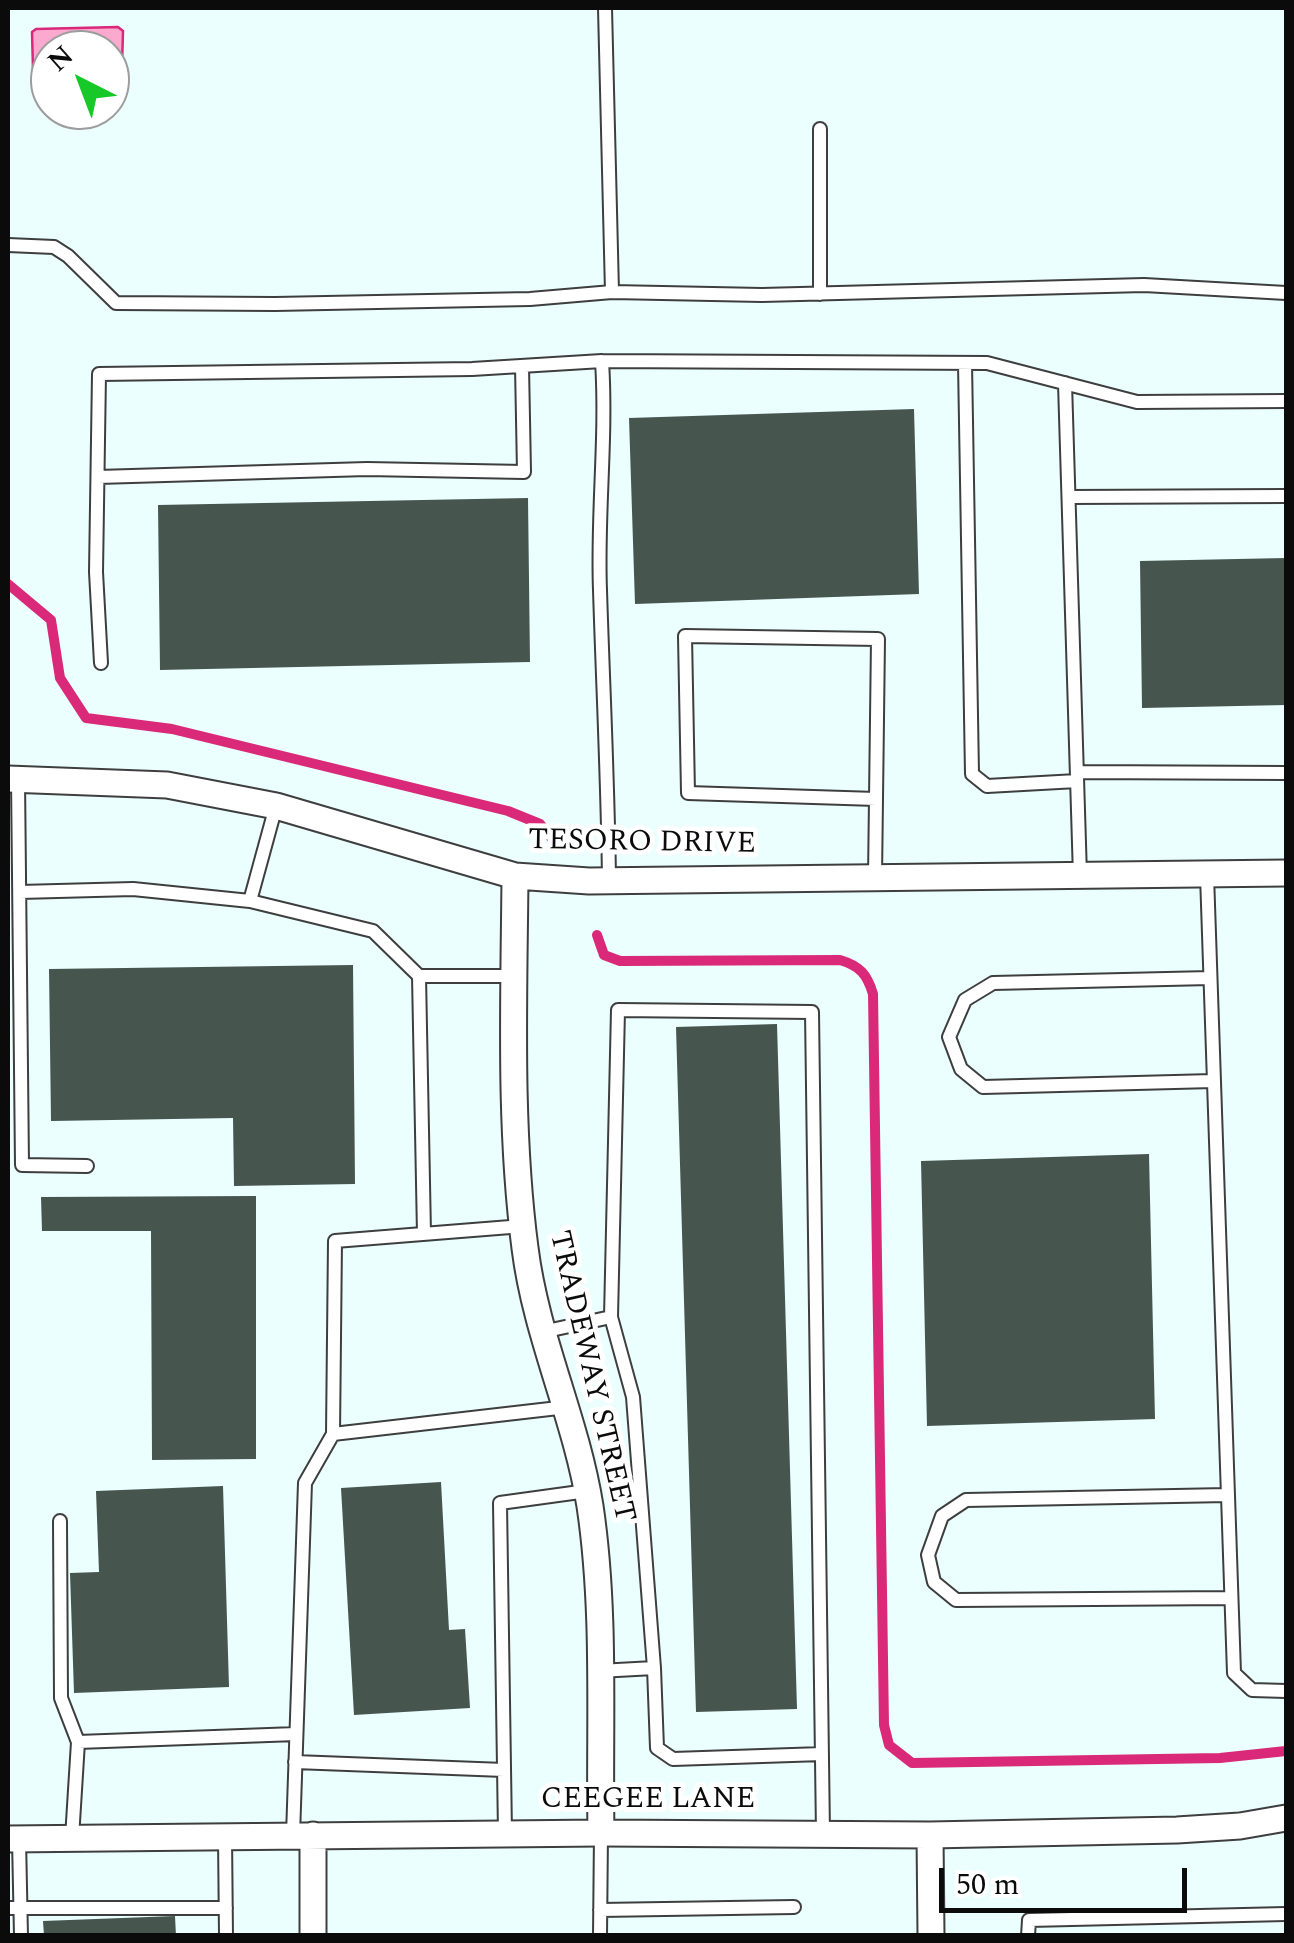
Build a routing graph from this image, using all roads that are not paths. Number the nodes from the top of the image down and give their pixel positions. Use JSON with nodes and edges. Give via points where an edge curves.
{"nodes":[{"id":1,"x":605,"y":8,"type":"edge"},
{"id":2,"x":820,"y":129,"type":"dead end"},
{"id":3,"x":8,"y":244,"type":"edge"},
{"id":4,"x":612,"y":292,"type":"junction"},
{"id":5,"x":1286,"y":292,"type":"edge"},
{"id":6,"x":820,"y":294,"type":"junction"},
{"id":7,"x":602,"y":362,"type":"junction"},
{"id":8,"x":965,"y":362,"type":"junction"},
{"id":9,"x":522,"y":366,"type":"junction"},
{"id":10,"x":1066,"y":384,"type":"junction"},
{"id":11,"x":1286,"y":401,"type":"edge"},
{"id":12,"x":98,"y":477,"type":"junction"},
{"id":13,"x":1286,"y":496,"type":"edge"},
{"id":14,"x":1069,"y":497,"type":"junction"},
{"id":15,"x":101,"y":663,"type":"dead end"},
{"id":16,"x":1286,"y":773,"type":"edge"},
{"id":17,"x":1077,"y":776,"type":"junction"},
{"id":18,"x":13,"y":779,"type":"edge"},
{"id":19,"x":876,"y":799,"type":"junction"},
{"id":20,"x":276,"y":806,"type":"junction"},
{"id":21,"x":1207,"y":874,"type":"junction"},
{"id":22,"x":1286,"y":874,"type":"edge"},
{"id":23,"x":514,"y":876,"type":"junction"},
{"id":24,"x":1080,"y":876,"type":"junction"},
{"id":25,"x":874,"y":878,"type":"junction"},
{"id":26,"x":609,"y":881,"type":"junction"},
{"id":27,"x":20,"y":892,"type":"junction"},
{"id":28,"x":250,"y":901,"type":"junction"},
{"id":29,"x":419,"y":976,"type":"junction"},
{"id":30,"x":514,"y":976,"type":"junction"},
{"id":31,"x":1210,"y":978,"type":"junction"},
{"id":32,"x":1214,"y":1081,"type":"junction"},
{"id":33,"x":87,"y":1166,"type":"dead end"},
{"id":34,"x":523,"y":1226,"type":"junction"},
{"id":35,"x":424,"y":1234,"type":"junction"},
{"id":36,"x":610,"y":1317,"type":"junction"},
{"id":37,"x":542,"y":1332,"type":"junction"},
{"id":38,"x":566,"y":1407,"type":"junction"},
{"id":39,"x":332,"y":1434,"type":"junction"},
{"id":40,"x":587,"y":1491,"type":"junction"},
{"id":41,"x":1227,"y":1495,"type":"junction"},
{"id":42,"x":60,"y":1521,"type":"dead end"},
{"id":43,"x":1231,"y":1598,"type":"junction"},
{"id":44,"x":654,"y":1668,"type":"junction"},
{"id":45,"x":599,"y":1671,"type":"junction"},
{"id":46,"x":1286,"y":1691,"type":"edge"},
{"id":47,"x":296,"y":1734,"type":"junction"},
{"id":48,"x":78,"y":1742,"type":"junction"},
{"id":49,"x":822,"y":1754,"type":"junction"},
{"id":50,"x":295,"y":1762,"type":"junction"},
{"id":51,"x":504,"y":1770,"type":"junction"},
{"id":52,"x":1286,"y":1818,"type":"edge"},
{"id":53,"x":600,"y":1832,"type":"junction"},
{"id":54,"x":505,"y":1833,"type":"junction"},
{"id":55,"x":823,"y":1834,"type":"junction"},
{"id":56,"x":303,"y":1835,"type":"junction"},
{"id":57,"x":930,"y":1835,"type":"junction"},
{"id":58,"x":225,"y":1836,"type":"junction"},
{"id":59,"x":72,"y":1838,"type":"junction"},
{"id":60,"x":13,"y":1839,"type":"edge"},
{"id":61,"x":794,"y":1907,"type":"dead end"},
{"id":62,"x":14,"y":1908,"type":"edge"},
{"id":63,"x":226,"y":1908,"type":"junction"},
{"id":64,"x":600,"y":1910,"type":"junction"},
{"id":65,"x":1286,"y":1914,"type":"edge"},
{"id":66,"x":20,"y":1936,"type":"edge"},
{"id":67,"x":226,"y":1936,"type":"edge"},
{"id":68,"x":313,"y":1936,"type":"edge"},
{"id":69,"x":600,"y":1936,"type":"edge"},
{"id":70,"x":932,"y":1936,"type":"edge"},
{"id":71,"x":1028,"y":1936,"type":"edge"}],
"edges":[{"from":1,"to":4,"type":"lane"},
{"from":2,"to":6,"type":"lane"},
{"from":3,"to":4,"type":"lane","via":[[54,247],[116,303],[478,300]]},
{"from":4,"to":6,"type":"lane"},
{"from":5,"to":6,"type":"lane","via":[[1144,285]]},
{"from":7,"to":8,"type":"lane"},
{"from":7,"to":9,"type":"lane"},
{"from":7,"to":26,"type":"lane","via":[[600,589]]},
{"from":8,"to":10,"type":"lane"},
{"from":8,"to":17,"type":"lane","via":[[972,774],[988,786]]},
{"from":9,"to":12,"type":"lane","via":[[99,374]]},
{"from":9,"to":12,"type":"lane","via":[[524,472]]},
{"from":10,"to":11,"type":"lane","via":[[1137,402]]},
{"from":10,"to":14,"type":"lane"},
{"from":12,"to":15,"type":"lane"},
{"from":13,"to":14,"type":"lane"},
{"from":14,"to":17,"type":"lane"},
{"from":16,"to":17,"type":"lane"},
{"from":17,"to":24,"type":"lane"},
{"from":18,"to":20,"type":"street","name":"TESORO DRIVE","via":[[167,786]]},
{"from":18,"to":27,"type":"lane"},
{"from":19,"to":19,"type":"lane","via":[[878,639],[685,636],[688,793]]},
{"from":19,"to":25,"type":"lane"},
{"from":20,"to":23,"type":"street","name":"TESORO DRIVE"},
{"from":20,"to":28,"type":"lane"},
{"from":21,"to":22,"type":"street","name":"TESORO DRIVE"},
{"from":21,"to":24,"type":"street","name":"TESORO DRIVE"},
{"from":21,"to":31,"type":"lane"},
{"from":23,"to":26,"type":"street","name":"TESORO DRIVE"},
{"from":23,"to":30,"type":"street","name":"TRADEWAY STREET"},
{"from":24,"to":25,"type":"street","name":"TESORO DRIVE"},
{"from":25,"to":26,"type":"street","name":"TESORO DRIVE"},
{"from":27,"to":28,"type":"lane","via":[[133,889]]},
{"from":27,"to":33,"type":"lane","via":[[22,1165]]},
{"from":28,"to":29,"type":"lane","via":[[373,931]]},
{"from":29,"to":30,"type":"lane"},
{"from":29,"to":35,"type":"lane"},
{"from":30,"to":34,"type":"street","name":"TRADEWAY STREET"},
{"from":31,"to":32,"type":"lane"},
{"from":31,"to":32,"type":"lane","via":[[993,983],[965,1000],[950,1036],[961,1069],[983,1087]]},
{"from":32,"to":41,"type":"lane"},
{"from":34,"to":35,"type":"lane"},
{"from":34,"to":37,"type":"street","name":"TRADEWAY STREET"},
{"from":35,"to":39,"type":"lane","via":[[335,1241]]},
{"from":36,"to":37,"type":"lane"},
{"from":36,"to":44,"type":"lane","via":[[633,1397]]},
{"from":36,"to":49,"type":"lane","via":[[618,1010],[812,1012]]},
{"from":37,"to":38,"type":"street","name":"TRADEWAY STREET"},
{"from":38,"to":39,"type":"lane"},
{"from":38,"to":40,"type":"street","name":"TRADEWAY STREET"},
{"from":39,"to":47,"type":"lane","via":[[305,1484]]},
{"from":40,"to":45,"type":"street","name":"TRADEWAY STREET"},
{"from":40,"to":51,"type":"lane","via":[[500,1503]]},
{"from":41,"to":43,"type":"lane"},
{"from":41,"to":43,"type":"lane","via":[[966,1500],[942,1516],[928,1556],[934,1582],[956,1600]]},
{"from":42,"to":48,"type":"lane","via":[[61,1698]]},
{"from":43,"to":46,"type":"lane","via":[[1234,1674],[1252,1690]]},
{"from":44,"to":45,"type":"lane"},
{"from":44,"to":49,"type":"lane","via":[[658,1748],[673,1759]]},
{"from":45,"to":53,"type":"street","name":"TRADEWAY STREET"},
{"from":47,"to":48,"type":"lane"},
{"from":47,"to":50,"type":"lane"},
{"from":48,"to":59,"type":"lane"},
{"from":49,"to":55,"type":"lane"},
{"from":50,"to":51,"type":"lane"},
{"from":50,"to":56,"type":"lane"},
{"from":51,"to":54,"type":"lane"},
{"from":52,"to":57,"type":"street","name":"CEEGEE LANE","via":[[1177,1830]]},
{"from":53,"to":54,"type":"street","name":"CEEGEE LANE"},
{"from":53,"to":55,"type":"street","name":"CEEGEE LANE"},
{"from":53,"to":64,"type":"lane"},
{"from":54,"to":56,"type":"street","name":"CEEGEE LANE"},
{"from":55,"to":57,"type":"street","name":"CEEGEE LANE"},
{"from":56,"to":58,"type":"street","name":"CEEGEE LANE"},
{"from":56,"to":68,"type":"street"},
{"from":57,"to":70,"type":"street"},
{"from":58,"to":59,"type":"street","name":"CEEGEE LANE"},
{"from":58,"to":63,"type":"lane"},
{"from":59,"to":60,"type":"street","name":"CEEGEE LANE"},
{"from":60,"to":62,"type":"lane"},
{"from":61,"to":64,"type":"lane"},
{"from":62,"to":63,"type":"lane"},
{"from":62,"to":66,"type":"lane"},
{"from":63,"to":67,"type":"lane"},
{"from":64,"to":69,"type":"lane"},
{"from":65,"to":71,"type":"lane","via":[[1028,1920]]}]}
